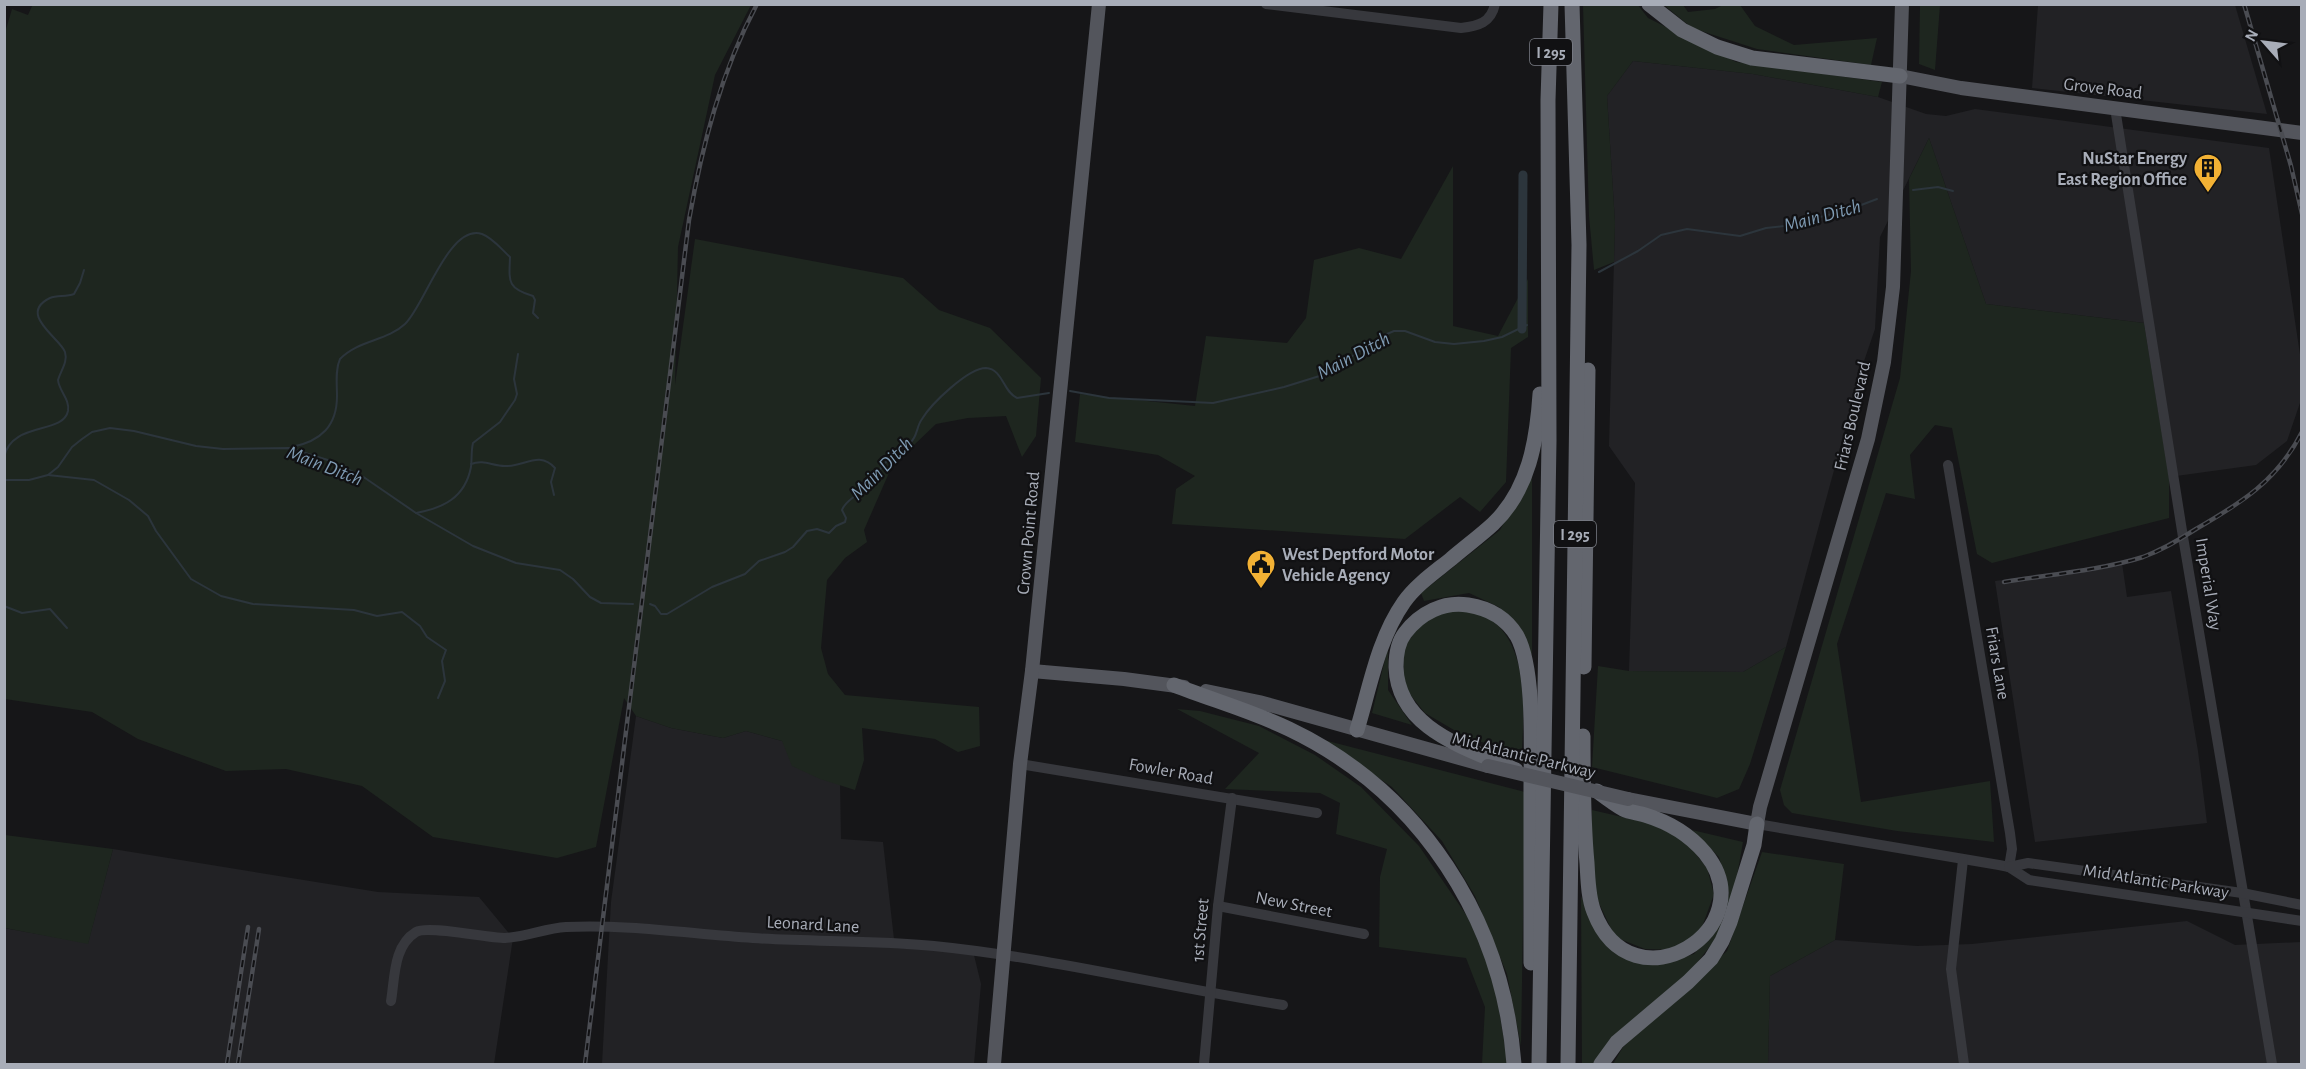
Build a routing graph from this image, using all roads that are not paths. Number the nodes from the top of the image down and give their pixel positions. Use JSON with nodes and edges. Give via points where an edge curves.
{"nodes":[{"id":1,"x":1099,"y":4,"type":"edge"},
{"id":2,"x":1266,"y":4,"type":"edge"},
{"id":3,"x":1495,"y":4,"type":"edge"},
{"id":4,"x":1551,"y":4,"type":"edge"},
{"id":5,"x":1572,"y":4,"type":"edge"},
{"id":6,"x":1649,"y":4,"type":"edge"},
{"id":7,"x":1902,"y":4,"type":"edge"},
{"id":8,"x":1357,"y":10,"type":"edge"},
{"id":9,"x":1900,"y":76,"type":"junction"},
{"id":10,"x":1548,"y":100,"type":"junction"},
{"id":11,"x":2115,"y":108,"type":"junction"},
{"id":12,"x":2301,"y":133,"type":"edge"},
{"id":13,"x":1578,"y":303,"type":"junction"},
{"id":14,"x":1948,"y":465,"type":"dead end"},
{"id":15,"x":1032,"y":671,"type":"junction"},
{"id":16,"x":1174,"y":685,"type":"junction"},
{"id":17,"x":1357,"y":730,"type":"junction"},
{"id":18,"x":1489,"y":762,"type":"junction"},
{"id":19,"x":1020,"y":764,"type":"junction"},
{"id":20,"x":1527,"y":775,"type":"joint"},
{"id":21,"x":1597,"y":791,"type":"joint"},
{"id":22,"x":1232,"y":798,"type":"junction"},
{"id":23,"x":1626,"y":804,"type":"junction"},
{"id":24,"x":1317,"y":813,"type":"dead end"},
{"id":25,"x":1757,"y":824,"type":"junction"},
{"id":26,"x":1963,"y":860,"type":"junction"},
{"id":27,"x":2009,"y":867,"type":"junction"},
{"id":28,"x":2242,"y":893,"type":"junction"},
{"id":29,"x":2301,"y":905,"type":"edge"},
{"id":30,"x":1218,"y":906,"type":"junction"},
{"id":31,"x":2247,"y":913,"type":"junction"},
{"id":32,"x":2301,"y":921,"type":"edge"},
{"id":33,"x":1364,"y":934,"type":"dead end"},
{"id":34,"x":1005,"y":954,"type":"junction"},
{"id":35,"x":1210,"y":994,"type":"junction"},
{"id":36,"x":391,"y":1001,"type":"dead end"},
{"id":37,"x":1283,"y":1005,"type":"dead end"},
{"id":38,"x":994,"y":1065,"type":"edge"},
{"id":39,"x":1204,"y":1065,"type":"edge"},
{"id":40,"x":1514,"y":1065,"type":"edge"},
{"id":41,"x":1530,"y":1065,"type":"edge"},
{"id":42,"x":1539,"y":1065,"type":"edge"},
{"id":43,"x":1568,"y":1065,"type":"edge"},
{"id":44,"x":1601,"y":1065,"type":"edge"},
{"id":45,"x":1964,"y":1065,"type":"edge"},
{"id":46,"x":2272,"y":1065,"type":"edge"}],
"edges":[{"from":1,"to":15,"type":"main road","name":"Crown Point Road"},
{"from":2,"to":8,"type":"street"},
{"from":3,"to":8,"type":"street","via":[[1489,20],[1476,27],[1461,28]]},
{"from":4,"to":10,"type":"highway","number":"I 295"},
{"from":5,"to":13,"type":"highway","number":"I 295"},
{"from":6,"to":9,"type":"highway","via":[[1682,30],[1752,58]]},
{"from":7,"to":9,"type":"main road","name":"Friars Boulevard"},
{"from":9,"to":11,"type":"main road","name":"Grove Road"},
{"from":9,"to":25,"type":"main road","name":"Friars Boulevard","via":[[1893,287],[1877,402]]},
{"from":10,"to":17,"type":"highway","via":[[1540,160],[1540,387],[1533,450],[1518,491],[1494,524],[1405,600],[1387,631]]},
{"from":10,"to":42,"type":"highway","number":"I 295","via":[[1549,441]]},
{"from":11,"to":12,"type":"main road","name":"Grove Road"},
{"from":11,"to":28,"type":"street","name":"Imperial Way"},
{"from":13,"to":23,"type":"highway","via":[[1588,336],[1583,812],[1589,887],[1594,912],[1616,944],[1641,955],[1674,956],[1696,944],[1712,924],[1719,899],[1717,875],[1706,854],[1688,835]]},
{"from":13,"to":43,"type":"highway","number":"I 295"},
{"from":14,"to":27,"type":"street","name":"Friars Lane","via":[[2010,833]]},
{"from":15,"to":16,"type":"main road","name":"Mid Atlantic Parkway"},
{"from":15,"to":19,"type":"main road","name":"Crown Point Road"},
{"from":16,"to":17,"type":"main road","name":"Mid Atlantic Parkway","via":[[1259,702]]},
{"from":16,"to":40,"type":"highway","via":[[1288,728],[1318,745],[1372,781],[1425,835],[1452,874],[1488,942],[1512,1030]]},
{"from":17,"to":18,"type":"main road","name":"Mid Atlantic Parkway"},
{"from":18,"to":20,"type":"highway","bridge":true},
{"from":18,"to":41,"type":"highway","via":[[1421,721],[1405,704],[1397,681],[1396,656],[1404,634],[1421,616],[1438,607],[1460,603],[1498,615],[1516,636],[1526,666],[1531,711]]},
{"from":19,"to":22,"type":"street","name":"Fowler Road"},
{"from":19,"to":34,"type":"main road","name":"Crown Point Road"},
{"from":20,"to":21,"type":"main road","name":"Mid Atlantic Parkway","bridge":true},
{"from":21,"to":23,"type":"highway"},
{"from":22,"to":24,"type":"street","name":"Fowler Road"},
{"from":22,"to":30,"type":"street","name":"1st Street"},
{"from":23,"to":25,"type":"main road","name":"Mid Atlantic Parkway"},
{"from":25,"to":26,"type":"street","name":"Mid Atlantic Parkway"},
{"from":25,"to":44,"type":"highway","via":[[1730,922],[1711,959],[1617,1042]]},
{"from":26,"to":27,"type":"street","name":"Mid Atlantic Parkway"},
{"from":26,"to":45,"type":"street","via":[[1950,969]]},
{"from":27,"to":28,"type":"street","name":"Mid Atlantic Parkway","via":[[2028,863]]},
{"from":27,"to":31,"type":"street","name":"Mid Atlantic Parkway","via":[[2029,880]]},
{"from":28,"to":29,"type":"street","name":"Mid Atlantic Parkway"},
{"from":28,"to":31,"type":"street","name":"Imperial Way"},
{"from":30,"to":33,"type":"street","name":"New Street"},
{"from":30,"to":35,"type":"street","name":"1st Street"},
{"from":31,"to":32,"type":"street","name":"Mid Atlantic Parkway"},
{"from":31,"to":46,"type":"street","name":"Imperial Way"},
{"from":34,"to":35,"type":"street","name":"Leonard Lane"},
{"from":34,"to":36,"type":"street","name":"Leonard Lane","via":[[931,946],[601,927],[563,927],[509,938],[418,930],[399,950]]},
{"from":34,"to":38,"type":"main road","name":"Crown Point Road"},
{"from":35,"to":37,"type":"street","name":"Leonard Lane"},
{"from":35,"to":39,"type":"street","name":"1st Street"}]}
